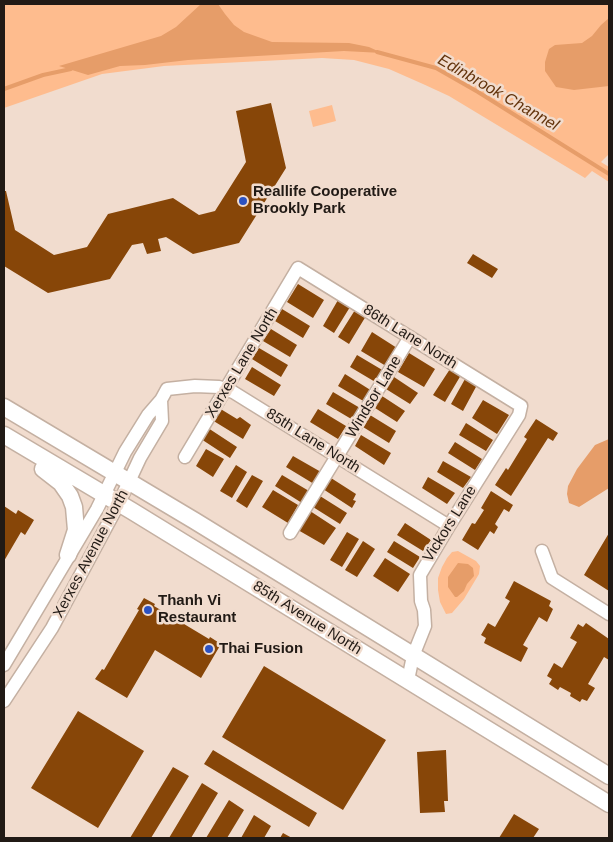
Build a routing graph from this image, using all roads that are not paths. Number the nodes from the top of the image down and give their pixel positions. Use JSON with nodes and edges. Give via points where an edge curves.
{"nodes":[{"id":1,"x":298,"y":268,"type":"joint"},
{"id":2,"x":410,"y":337,"type":"junction"},
{"id":3,"x":227,"y":389,"type":"junction"},
{"id":4,"x":164,"y":394,"type":"junction"},
{"id":5,"x":521,"y":406,"type":"joint"},
{"id":6,"x":4,"y":407,"type":"edge"},
{"id":7,"x":4,"y":435,"type":"edge"},
{"id":8,"x":4,"y":447,"type":"edge"},
{"id":9,"x":185,"y":457,"type":"dead end"},
{"id":10,"x":338,"y":457,"type":"junction"},
{"id":11,"x":115,"y":473,"type":"junction"},
{"id":12,"x":130,"y":482,"type":"junction"},
{"id":13,"x":112,"y":499,"type":"junction"},
{"id":14,"x":449,"y":526,"type":"junction"},
{"id":15,"x":290,"y":533,"type":"dead end"},
{"id":16,"x":542,"y":551,"type":"dead end"},
{"id":17,"x":68,"y":555,"type":"junction"},
{"id":18,"x":609,"y":614,"type":"edge"},
{"id":19,"x":413,"y":656,"type":"junction"},
{"id":20,"x":4,"y":666,"type":"edge"},
{"id":21,"x":408,"y":680,"type":"junction"},
{"id":22,"x":4,"y":701,"type":"edge"},
{"id":23,"x":609,"y":776,"type":"edge"},
{"id":24,"x":609,"y":804,"type":"edge"}],
"edges":[{"from":1,"to":2,"type":"street","name":"86th Lane North"},
{"from":1,"to":3,"type":"street","name":"Xerxes Lane North"},
{"from":2,"to":5,"type":"street","name":"86th Lane North"},
{"from":2,"to":10,"type":"street","name":"Windsor Lane"},
{"from":3,"to":4,"type":"street","name":"85th Lane North","via":[[194,386]]},
{"from":3,"to":9,"type":"street","name":"Xerxes Lane North"},
{"from":3,"to":10,"type":"street","name":"85th Lane North"},
{"from":4,"to":11,"type":"street","name":"Xerxes Avenue North","via":[[125,452]]},
{"from":4,"to":12,"type":"street","name":"Xerxes Avenue North","via":[[162,421]]},
{"from":5,"to":14,"type":"street","name":"Vickors Lane","via":[[520,415]]},
{"from":6,"to":11,"type":"main road","name":"85th Avenue North"},
{"from":7,"to":13,"type":"main road","name":"85th Avenue North"},
{"from":8,"to":17,"type":"main road","via":[[52,475],[70,496],[76,530]]},
{"from":10,"to":14,"type":"street","name":"85th Lane North"},
{"from":10,"to":15,"type":"street","name":"Windsor Lane"},
{"from":11,"to":12,"type":"main road","name":"85th Avenue North"},
{"from":11,"to":13,"type":"street","name":"Xerxes Avenue North"},
{"from":12,"to":13,"type":"street","name":"Xerxes Avenue North"},
{"from":12,"to":19,"type":"main road","name":"85th Avenue North"},
{"from":13,"to":17,"type":"street","name":"Xerxes Avenue North"},
{"from":13,"to":21,"type":"main road","name":"85th Avenue North"},
{"from":13,"to":22,"type":"street","name":"Xerxes Avenue North","via":[[52,628]]},
{"from":14,"to":19,"type":"street","name":"Vickors Lane","via":[[420,574],[425,626]]},
{"from":16,"to":18,"type":"street","via":[[552,578]]},
{"from":17,"to":20,"type":"street","name":"Xerxes Avenue North"},
{"from":19,"to":21,"type":"street","name":"Vickors Lane"},
{"from":19,"to":23,"type":"main road","name":"85th Avenue North"},
{"from":21,"to":24,"type":"main road","name":"85th Avenue North"}]}
